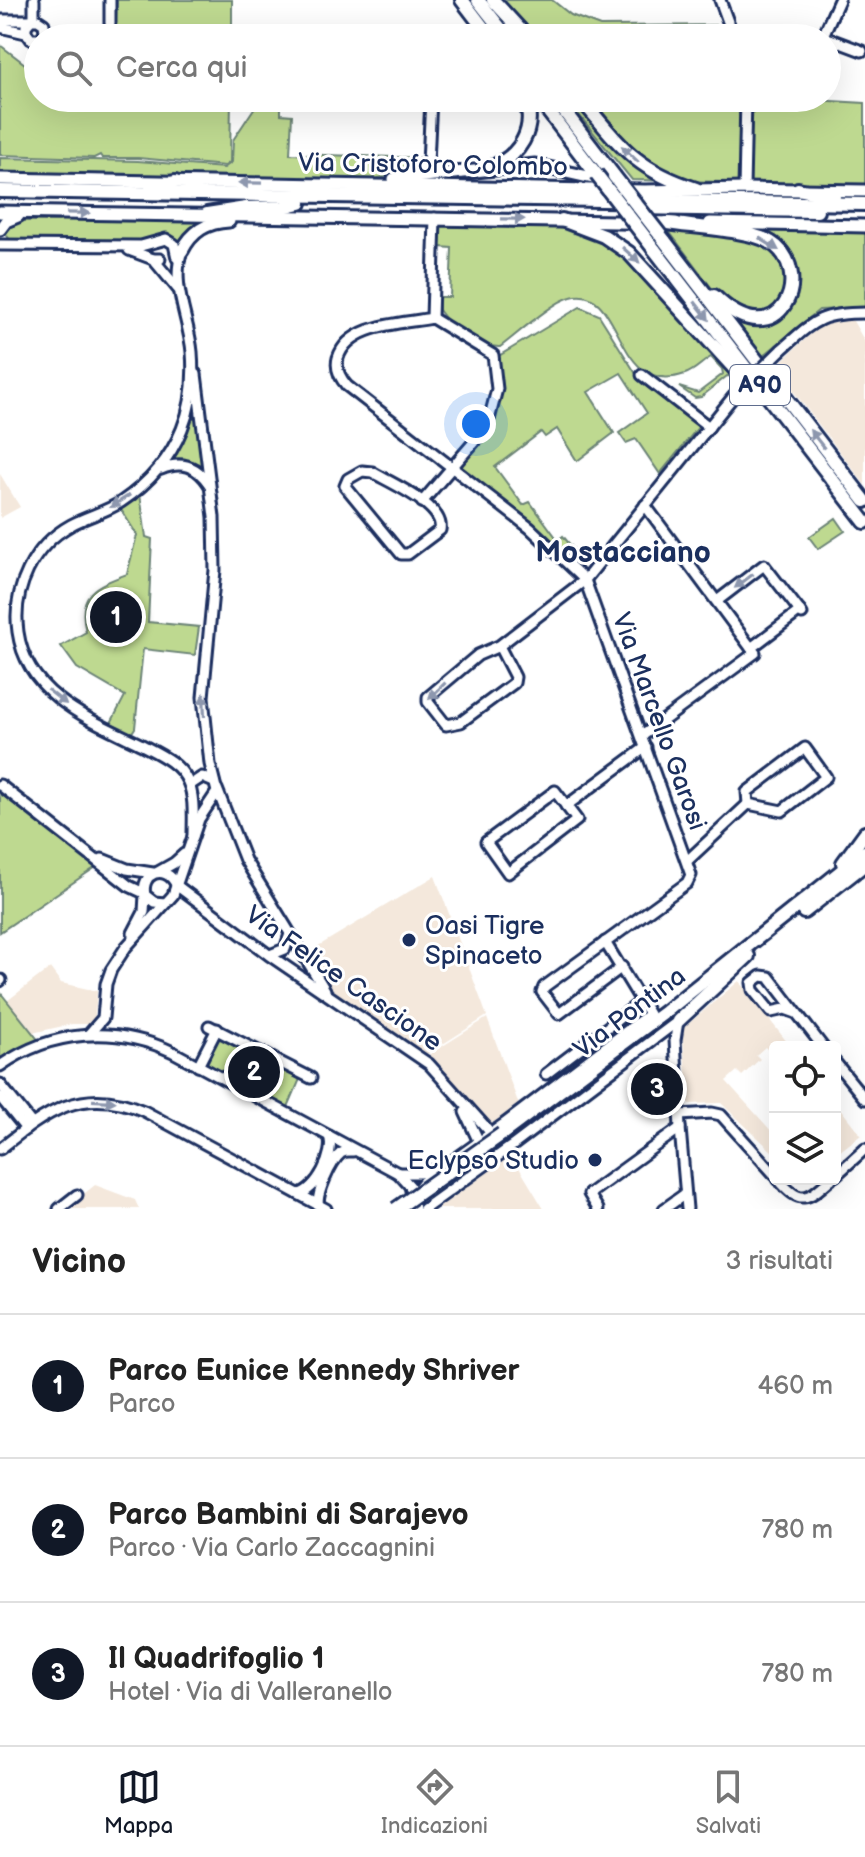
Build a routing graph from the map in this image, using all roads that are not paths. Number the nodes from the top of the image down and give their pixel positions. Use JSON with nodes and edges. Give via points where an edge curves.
{"nodes":[{"id":1,"x":34,"y":0,"type":"edge"},
{"id":2,"x":110,"y":0,"type":"edge"},
{"id":3,"x":462,"y":0,"type":"edge"},
{"id":4,"x":478,"y":0,"type":"edge"},
{"id":5,"x":493,"y":0,"type":"edge"},
{"id":6,"x":720,"y":0,"type":"edge"},
{"id":7,"x":839,"y":0,"type":"edge"},
{"id":8,"x":0,"y":20,"type":"edge"},
{"id":9,"x":32,"y":20,"type":"junction"},
{"id":10,"x":110,"y":23,"type":"dead end"},
{"id":11,"x":28,"y":24,"type":"edge"},
{"id":12,"x":43,"y":24,"type":"edge"},
{"id":13,"x":480,"y":24,"type":"edge"},
{"id":14,"x":497,"y":24,"type":"edge"},
{"id":15,"x":515,"y":24,"type":"edge"},
{"id":16,"x":729,"y":24,"type":"edge"},
{"id":17,"x":828,"y":24,"type":"edge"},
{"id":18,"x":0,"y":27,"type":"edge"},
{"id":19,"x":24,"y":33,"type":"edge"},
{"id":20,"x":841,"y":44,"type":"edge"},
{"id":21,"x":862,"y":51,"type":"dead end"},
{"id":22,"x":430,"y":112,"type":"edge"},
{"id":23,"x":528,"y":112,"type":"edge"},
{"id":24,"x":549,"y":112,"type":"edge"},
{"id":25,"x":565,"y":112,"type":"edge"},
{"id":26,"x":592,"y":112,"type":"edge"},
{"id":27,"x":746,"y":112,"type":"edge"},
{"id":28,"x":428,"y":163,"type":"junction"},
{"id":29,"x":490,"y":168,"type":"junction"},
{"id":30,"x":443,"y":174,"type":"junction"},
{"id":31,"x":0,"y":179,"type":"edge"},
{"id":32,"x":393,"y":180,"type":"junction"},
{"id":33,"x":175,"y":182,"type":"junction"},
{"id":34,"x":356,"y":184,"type":"junction"},
{"id":35,"x":696,"y":189,"type":"junction"},
{"id":36,"x":744,"y":189,"type":"junction"},
{"id":37,"x":798,"y":189,"type":"junction"},
{"id":38,"x":0,"y":191,"type":"edge"},
{"id":39,"x":645,"y":191,"type":"junction"},
{"id":40,"x":865,"y":191,"type":"edge"},
{"id":41,"x":114,"y":193,"type":"junction"},
{"id":42,"x":0,"y":199,"type":"edge"},
{"id":43,"x":300,"y":203,"type":"junction"},
{"id":44,"x":865,"y":203,"type":"edge"},
{"id":45,"x":0,"y":212,"type":"edge"},
{"id":46,"x":27,"y":212,"type":"junction"},
{"id":47,"x":865,"y":212,"type":"edge"},
{"id":48,"x":207,"y":214,"type":"junction"},
{"id":49,"x":364,"y":217,"type":"junction"},
{"id":50,"x":435,"y":218,"type":"junction"},
{"id":51,"x":562,"y":220,"type":"junction"},
{"id":52,"x":667,"y":223,"type":"junction"},
{"id":53,"x":865,"y":226,"type":"edge"},
{"id":54,"x":0,"y":229,"type":"edge"},
{"id":55,"x":157,"y":243,"type":"junction"},
{"id":56,"x":659,"y":244,"type":"junction"},
{"id":57,"x":0,"y":245,"type":"edge"},
{"id":58,"x":114,"y":246,"type":"junction"},
{"id":59,"x":178,"y":255,"type":"junction"},
{"id":60,"x":156,"y":259,"type":"junction"},
{"id":61,"x":683,"y":265,"type":"junction"},
{"id":62,"x":182,"y":295,"type":"junction"},
{"id":63,"x":865,"y":313,"type":"edge"},
{"id":64,"x":432,"y":318,"type":"junction"},
{"id":65,"x":642,"y":375,"type":"dead end"},
{"id":66,"x":196,"y":394,"type":"junction"},
{"id":67,"x":709,"y":427,"type":"junction"},
{"id":68,"x":792,"y":427,"type":"junction"},
{"id":69,"x":452,"y":467,"type":"junction"},
{"id":70,"x":158,"y":470,"type":"junction"},
{"id":71,"x":211,"y":487,"type":"junction"},
{"id":72,"x":847,"y":498,"type":"junction"},
{"id":73,"x":865,"y":501,"type":"edge"},
{"id":74,"x":422,"y":502,"type":"junction"},
{"id":75,"x":645,"y":505,"type":"junction"},
{"id":76,"x":865,"y":522,"type":"edge"},
{"id":77,"x":865,"y":529,"type":"edge"},
{"id":78,"x":585,"y":580,"type":"junction"},
{"id":79,"x":717,"y":601,"type":"junction"},
{"id":80,"x":499,"y":646,"type":"junction"},
{"id":81,"x":753,"y":650,"type":"junction"},
{"id":82,"x":642,"y":736,"type":"junction"},
{"id":83,"x":646,"y":747,"type":"junction"},
{"id":84,"x":0,"y":785,"type":"edge"},
{"id":85,"x":215,"y":786,"type":"junction"},
{"id":86,"x":191,"y":790,"type":"junction"},
{"id":87,"x":748,"y":804,"type":"junction"},
{"id":88,"x":207,"y":805,"type":"junction"},
{"id":89,"x":566,"y":806,"type":"junction"},
{"id":90,"x":227,"y":817,"type":"junction"},
{"id":91,"x":865,"y":833,"type":"edge"},
{"id":92,"x":193,"y":836,"type":"junction"},
{"id":93,"x":189,"y":848,"type":"junction"},
{"id":94,"x":865,"y":852,"type":"edge"},
{"id":95,"x":92,"y":854,"type":"junction"},
{"id":96,"x":687,"y":861,"type":"junction"},
{"id":97,"x":865,"y":864,"type":"edge"},
{"id":98,"x":156,"y":872,"type":"junction"},
{"id":99,"x":865,"y":872,"type":"edge"},
{"id":100,"x":176,"y":885,"type":"junction"},
{"id":101,"x":830,"y":886,"type":"junction"},
{"id":102,"x":145,"y":894,"type":"junction"},
{"id":103,"x":166,"y":902,"type":"junction"},
{"id":104,"x":203,"y":908,"type":"junction"},
{"id":105,"x":290,"y":934,"type":"junction"},
{"id":106,"x":605,"y":942,"type":"junction"},
{"id":107,"x":126,"y":947,"type":"junction"},
{"id":108,"x":745,"y":954,"type":"junction"},
{"id":109,"x":269,"y":955,"type":"junction"},
{"id":110,"x":622,"y":967,"type":"junction"},
{"id":111,"x":328,"y":994,"type":"junction"},
{"id":112,"x":642,"y":1001,"type":"junction"},
{"id":113,"x":796,"y":1013,"type":"junction"},
{"id":114,"x":104,"y":1014,"type":"junction"},
{"id":115,"x":649,"y":1014,"type":"junction"},
{"id":116,"x":678,"y":1021,"type":"junction"},
{"id":117,"x":89,"y":1034,"type":"junction"},
{"id":118,"x":117,"y":1036,"type":"junction"},
{"id":119,"x":655,"y":1039,"type":"junction"},
{"id":120,"x":818,"y":1041,"type":"edge"},
{"id":121,"x":676,"y":1050,"type":"junction"},
{"id":122,"x":0,"y":1066,"type":"edge"},
{"id":123,"x":198,"y":1066,"type":"junction"},
{"id":124,"x":841,"y":1069,"type":"edge"},
{"id":125,"x":546,"y":1074,"type":"dead end"},
{"id":126,"x":311,"y":1078,"type":"dead end"},
{"id":127,"x":0,"y":1084,"type":"edge"},
{"id":128,"x":452,"y":1092,"type":"junction"},
{"id":129,"x":0,"y":1097,"type":"edge"},
{"id":130,"x":865,"y":1099,"type":"edge"},
{"id":131,"x":680,"y":1115,"type":"junction"},
{"id":132,"x":29,"y":1126,"type":"junction"},
{"id":133,"x":680,"y":1128,"type":"junction"},
{"id":134,"x":329,"y":1136,"type":"junction"},
{"id":135,"x":500,"y":1136,"type":"junction"},
{"id":136,"x":479,"y":1142,"type":"junction"},
{"id":137,"x":0,"y":1149,"type":"edge"},
{"id":138,"x":865,"y":1149,"type":"edge"},
{"id":139,"x":361,"y":1153,"type":"junction"},
{"id":140,"x":444,"y":1166,"type":"junction"},
{"id":141,"x":769,"y":1168,"type":"edge"},
{"id":142,"x":841,"y":1170,"type":"edge"},
{"id":143,"x":398,"y":1173,"type":"junction"},
{"id":144,"x":784,"y":1185,"type":"edge"},
{"id":145,"x":824,"y":1185,"type":"edge"},
{"id":146,"x":298,"y":1194,"type":"junction"},
{"id":147,"x":685,"y":1194,"type":"junction"},
{"id":148,"x":77,"y":1195,"type":"dead end"},
{"id":149,"x":417,"y":1206,"type":"edge"},
{"id":150,"x":321,"y":1208,"type":"edge"},
{"id":151,"x":59,"y":1209,"type":"edge"},
{"id":152,"x":396,"y":1209,"type":"edge"},
{"id":153,"x":598,"y":1209,"type":"edge"},
{"id":154,"x":664,"y":1209,"type":"edge"},
{"id":155,"x":687,"y":1209,"type":"edge"}],
"edges":[{"from":1,"to":9,"type":"street"},
{"from":2,"to":10,"type":"street"},
{"from":3,"to":13,"type":"highway"},
{"from":4,"to":14,"type":"highway"},
{"from":5,"to":15,"type":"highway"},
{"from":6,"to":16,"type":"street"},
{"from":7,"to":17,"type":"street"},
{"from":8,"to":9,"type":"street"},
{"from":9,"to":11,"type":"street"},
{"from":9,"to":12,"type":"street"},
{"from":18,"to":19,"type":"street"},
{"from":20,"to":21,"type":"street"},
{"from":22,"to":28,"type":"street"},
{"from":23,"to":29,"type":"highway","via":[[525,139],[511,157]]},
{"from":24,"to":56,"type":"highway","number":"A90","bridge":true},
{"from":25,"to":56,"type":"highway","number":"A90","bridge":true},
{"from":35,"to":26,"type":"highway","one_way":true,"via":[[635,160]]},
{"from":27,"to":36,"type":"street"},
{"from":28,"to":30,"type":"main road"},
{"from":28,"to":32,"type":"main road"},
{"from":29,"to":30,"type":"main road"},
{"from":29,"to":39,"type":"main road","via":[[544,166]]},
{"from":30,"to":32,"type":"main road"},
{"from":31,"to":33,"type":"main road","name":"Via Cristoforo Colombo"},
{"from":32,"to":34,"type":"main road"},
{"from":34,"to":33,"type":"main road","name":"Via Cristoforo Colombo","one_way":true},
{"from":33,"to":41,"type":"highway"},
{"from":34,"to":39,"type":"main road","name":"Via Cristoforo Colombo"},
{"from":35,"to":36,"type":"main road","name":"Via Cristoforo Colombo"},
{"from":35,"to":39,"type":"main road","name":"Via Cristoforo Colombo"},
{"from":36,"to":37,"type":"main road","name":"Via Cristoforo Colombo"},
{"from":37,"to":40,"type":"main road","name":"Via Cristoforo Colombo"},
{"from":37,"to":44,"type":"highway"},
{"from":38,"to":41,"type":"highway","name":"Via Cristoforo Colombo"},
{"from":41,"to":44,"type":"highway","name":"Via Cristoforo Colombo"},
{"from":42,"to":43,"type":"highway","name":"Via Cristoforo Colombo"},
{"from":43,"to":47,"type":"highway","name":"Via Cristoforo Colombo"},
{"from":43,"to":48,"type":"highway"},
{"from":45,"to":46,"type":"main road","name":"Via Cristoforo Colombo"},
{"from":46,"to":48,"type":"main road","name":"Via Cristoforo Colombo","one_way":true},
{"from":46,"to":54,"type":"main road","via":[[8,219]]},
{"from":48,"to":49,"type":"main road","name":"Via Cristoforo Colombo"},
{"from":49,"to":50,"type":"main road","name":"Via Cristoforo Colombo"},
{"from":49,"to":59,"type":"main road","via":[[338,222],[215,222],[196,231]]},
{"from":50,"to":51,"type":"main road","name":"Via Cristoforo Colombo","one_way":true},
{"from":50,"to":64,"type":"street"},
{"from":51,"to":52,"type":"main road","name":"Via Cristoforo Colombo"},
{"from":51,"to":68,"type":"highway","one_way":true,"via":[[604,236],[629,253]]},
{"from":52,"to":53,"type":"main road","name":"Via Cristoforo Colombo"},
{"from":52,"to":61,"type":"highway","one_way":true,"via":[[770,241],[789,263],[790,291],[774,315],[750,320],[730,310]]},
{"from":55,"to":58,"type":"street"},
{"from":55,"to":59,"type":"street","via":[[172,241]]},
{"from":55,"to":60,"type":"street"},
{"from":56,"to":61,"type":"highway","number":"A90"},
{"from":56,"to":68,"type":"highway","number":"A90","one_way":true},
{"from":57,"to":58,"type":"street"},
{"from":58,"to":60,"type":"street"},
{"from":59,"to":60,"type":"street"},
{"from":59,"to":62,"type":"street"},
{"from":60,"to":62,"type":"street"},
{"from":73,"to":61,"type":"highway","number":"A90","one_way":true},
{"from":62,"to":66,"type":"street"},
{"from":63,"to":67,"type":"street","bridge":true,"via":[[825,316],[804,329]]},
{"from":64,"to":69,"type":"street","via":[[493,355],[497,389],[490,417]]},
{"from":64,"to":69,"type":"street","via":[[355,336],[342,350],[337,368],[347,386]]},
{"from":65,"to":67,"type":"street"},
{"from":66,"to":70,"type":"street","via":[[181,433]]},
{"from":66,"to":71,"type":"street"},
{"from":67,"to":75,"type":"street"},
{"from":68,"to":72,"type":"highway","number":"A90"},
{"from":69,"to":74,"type":"street"},
{"from":69,"to":78,"type":"street","via":[[530,528]]},
{"from":70,"to":71,"type":"street","via":[[187,465]]},
{"from":70,"to":86,"type":"street","one_way":true,"via":[[119,503],[67,527],[46,544],[23,579],[17,623],[25,657],[49,692],[171,761]]},
{"from":85,"to":71,"type":"street","one_way":true,"via":[[203,697],[215,560]]},
{"from":72,"to":76,"type":"highway","number":"A90"},
{"from":72,"to":77,"type":"highway"},
{"from":74,"to":74,"type":"street","via":[[368,471],[346,481],[346,488],[403,555],[441,527],[436,513]]},
{"from":75,"to":78,"type":"street"},
{"from":75,"to":79,"type":"street"},
{"from":78,"to":80,"type":"street"},
{"from":78,"to":82,"type":"street","name":"Via Marcello Garosi"},
{"from":79,"to":81,"type":"street"},
{"from":81,"to":79,"type":"street","one_way":true,"via":[[802,614],[764,565]]},
{"from":80,"to":80,"type":"street","one_way":true,"via":[[478,655],[427,699],[446,725],[461,722],[514,683]]},
{"from":81,"to":82,"type":"street"},
{"from":82,"to":83,"type":"street","name":"Via Marcello Garosi"},
{"from":83,"to":89,"type":"street"},
{"from":83,"to":96,"type":"street","name":"Via Marcello Garosi"},
{"from":84,"to":95,"type":"street"},
{"from":85,"to":86,"type":"street","via":[[202,777]]},
{"from":85,"to":88,"type":"street","via":[[216,796]]},
{"from":85,"to":90,"type":"street"},
{"from":86,"to":88,"type":"street","via":[[195,800]]},
{"from":86,"to":92,"type":"street"},
{"from":87,"to":87,"type":"street","via":[[782,811],[826,777],[805,748],[747,792]]},
{"from":87,"to":96,"type":"street"},
{"from":88,"to":90,"type":"street"},
{"from":88,"to":92,"type":"street"},
{"from":89,"to":89,"type":"street","via":[[555,791],[486,842],[508,873],[577,820]]},
{"from":90,"to":105,"type":"street","via":[[245,860]]},
{"from":91,"to":101,"type":"highway"},
{"from":92,"to":93,"type":"street"},
{"from":93,"to":98,"type":"street"},
{"from":93,"to":100,"type":"street"},
{"from":94,"to":101,"type":"highway","name":"Via Pontina"},
{"from":95,"to":98,"type":"street","via":[[122,868]]},
{"from":95,"to":102,"type":"street"},
{"from":96,"to":106,"type":"street","name":"Via Marcello Garosi","via":[[687,883]]},
{"from":97,"to":101,"type":"highway","name":"Via Pontina"},
{"from":98,"to":100,"type":"street","via":[[170,875]]},
{"from":98,"to":102,"type":"street","via":[[146,880]]},
{"from":99,"to":101,"type":"highway"},
{"from":100,"to":103,"type":"street"},
{"from":100,"to":104,"type":"street","name":"Via Felice Cascione"},
{"from":101,"to":108,"type":"highway","name":"Via Pontina"},
{"from":102,"to":103,"type":"street","via":[[154,902]]},
{"from":102,"to":107,"type":"street","via":[[144,912]]},
{"from":103,"to":104,"type":"street","name":"Via Felice Cascione"},
{"from":103,"to":107,"type":"street"},
{"from":104,"to":109,"type":"street","name":"Via Felice Cascione"},
{"from":105,"to":109,"type":"street","via":[[285,949]]},
{"from":105,"to":111,"type":"street"},
{"from":106,"to":110,"type":"street"},
{"from":106,"to":110,"type":"street","via":[[543,993],[559,1014]]},
{"from":107,"to":114,"type":"street","via":[[108,977]]},
{"from":108,"to":115,"type":"highway"},
{"from":108,"to":116,"type":"highway"},
{"from":108,"to":135,"type":"highway","name":"Via Pontina"},
{"from":109,"to":111,"type":"street","name":"Via Felice Cascione"},
{"from":110,"to":112,"type":"street"},
{"from":111,"to":128,"type":"street","name":"Via Felice Cascione","via":[[429,1064]]},
{"from":112,"to":115,"type":"street"},
{"from":112,"to":125,"type":"street"},
{"from":113,"to":113,"type":"street","via":[[767,976],[752,983],[771,1012]]},
{"from":113,"to":120,"type":"street"},
{"from":114,"to":117,"type":"street"},
{"from":114,"to":118,"type":"street"},
{"from":115,"to":135,"type":"street","name":"Via Pontina"},
{"from":116,"to":119,"type":"street","name":"Via Pontina"},
{"from":116,"to":121,"type":"street"},
{"from":117,"to":118,"type":"street"},
{"from":117,"to":122,"type":"street","via":[[48,1042]]},
{"from":118,"to":123,"type":"street","via":[[154,1044]]},
{"from":119,"to":121,"type":"street"},
{"from":119,"to":149,"type":"street","name":"Via Pontina"},
{"from":121,"to":131,"type":"street"},
{"from":123,"to":126,"type":"street","via":[[213,1027]]},
{"from":123,"to":134,"type":"street"},
{"from":124,"to":130,"type":"street"},
{"from":127,"to":132,"type":"street"},
{"from":128,"to":135,"type":"street","name":"Via Felice Cascione"},
{"from":128,"to":136,"type":"street","name":"Via Felice Cascione"},
{"from":129,"to":132,"type":"street"},
{"from":131,"to":133,"type":"street"},
{"from":131,"to":141,"type":"street","via":[[721,1115]]},
{"from":132,"to":137,"type":"street"},
{"from":132,"to":146,"type":"street","one_way":true,"via":[[75,1103],[126,1104]]},
{"from":133,"to":147,"type":"street"},
{"from":133,"to":153,"type":"street","via":[[589,1194]]},
{"from":134,"to":139,"type":"street"},
{"from":134,"to":146,"type":"street","via":[[332,1150],[312,1187]]},
{"from":135,"to":136,"type":"street","name":"Via Pontina"},
{"from":135,"to":149,"type":"highway","name":"Via Pontina"},
{"from":135,"to":152,"type":"highway","name":"Via Pontina","bridge":true},
{"from":136,"to":140,"type":"street","name":"Via Pontina"},
{"from":138,"to":142,"type":"street"},
{"from":139,"to":143,"type":"street"},
{"from":139,"to":150,"type":"street","via":[[346,1151],[338,1157],[318,1193]]},
{"from":140,"to":143,"type":"street","name":"Via Pontina"},
{"from":140,"to":149,"type":"street","name":"Via Pontina","via":[[421,1183]]},
{"from":143,"to":149,"type":"street"},
{"from":144,"to":145,"type":"street","via":[[801,1198]]},
{"from":146,"to":150,"type":"street"},
{"from":147,"to":154,"type":"street"},
{"from":147,"to":155,"type":"street"},
{"from":148,"to":151,"type":"street"}]}
